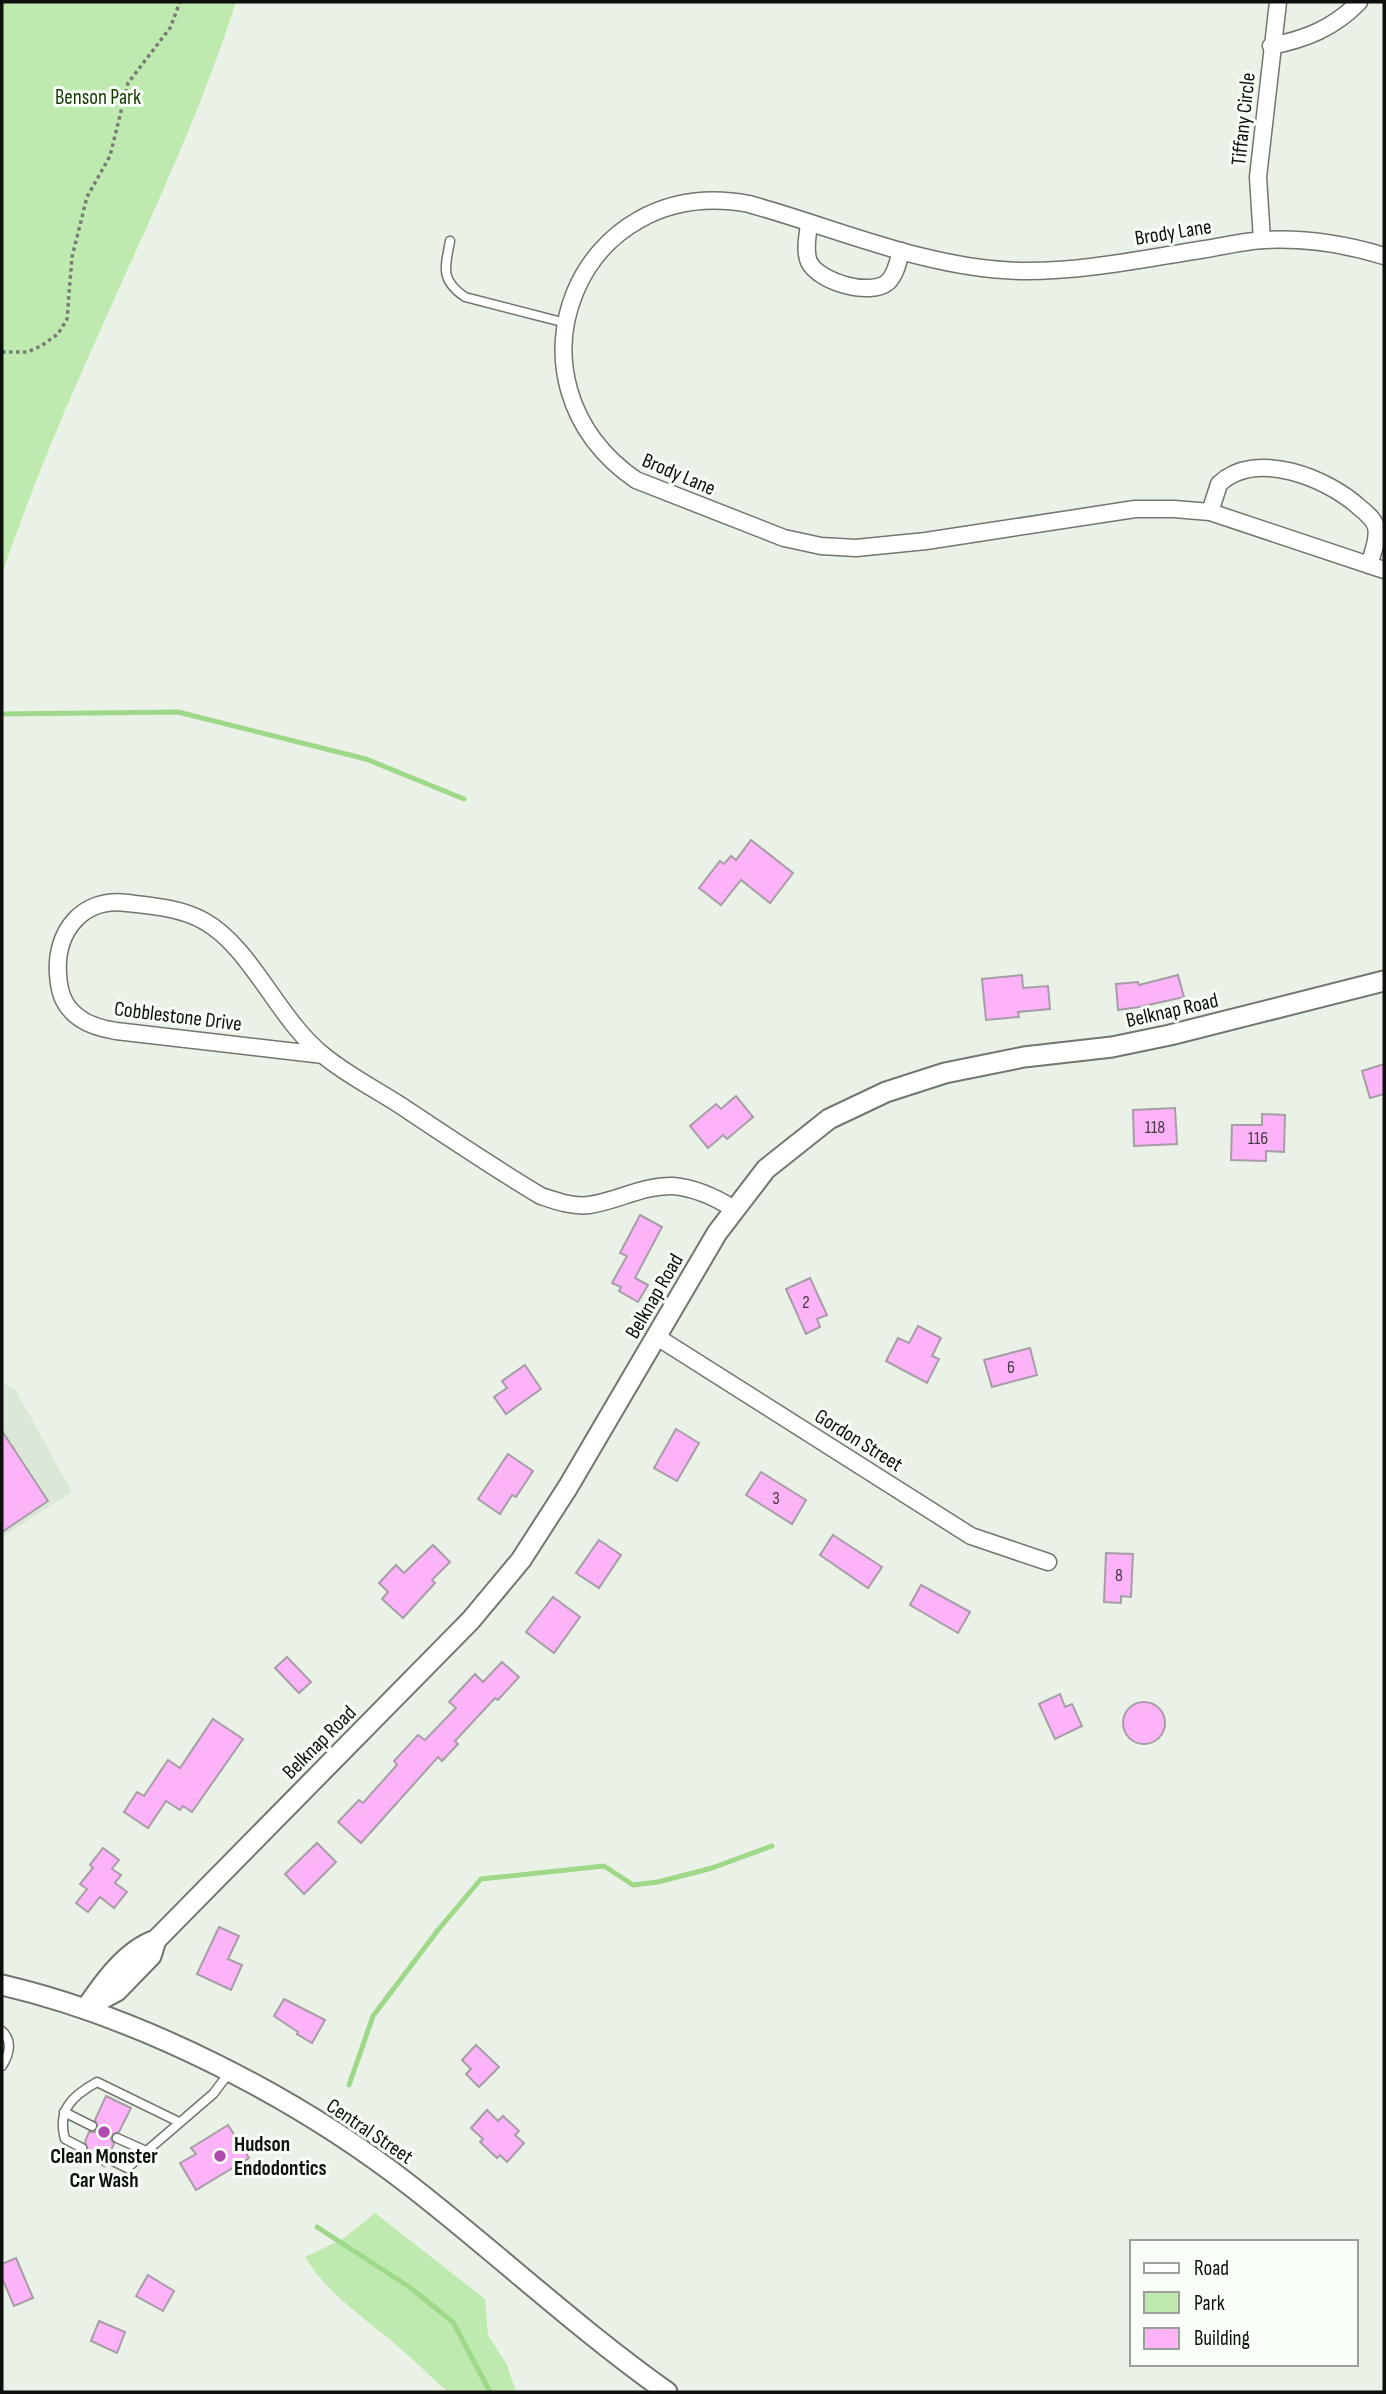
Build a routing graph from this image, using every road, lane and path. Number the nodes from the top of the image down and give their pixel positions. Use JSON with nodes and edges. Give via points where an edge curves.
{"nodes":[{"id":1,"x":180,"y":2,"type":"edge"},
{"id":2,"x":1278,"y":2,"type":"edge"},
{"id":3,"x":1359,"y":2,"type":"edge"},
{"id":4,"x":1271,"y":46,"type":"junction"},
{"id":5,"x":809,"y":223,"type":"junction"},
{"id":6,"x":1262,"y":240,"type":"junction"},
{"id":7,"x":450,"y":242,"type":"dead end"},
{"id":8,"x":901,"y":251,"type":"junction"},
{"id":9,"x":1384,"y":256,"type":"edge"},
{"id":10,"x":566,"y":323,"type":"junction"},
{"id":11,"x":2,"y":352,"type":"edge"},
{"id":12,"x":1210,"y":512,"type":"junction"},
{"id":13,"x":1377,"y":568,"type":"edge"},
{"id":14,"x":1384,"y":981,"type":"edge"},
{"id":15,"x":323,"y":1055,"type":"junction"},
{"id":16,"x":734,"y":1209,"type":"junction"},
{"id":17,"x":657,"y":1337,"type":"junction"},
{"id":18,"x":1048,"y":1562,"type":"dead end"},
{"id":19,"x":2,"y":1985,"type":"edge"},
{"id":20,"x":86,"y":2008,"type":"junction"},
{"id":21,"x":2,"y":2031,"type":"edge"},
{"id":22,"x":2,"y":2066,"type":"edge"},
{"id":23,"x":229,"y":2073,"type":"junction"},
{"id":24,"x":64,"y":2112,"type":"junction"},
{"id":25,"x":179,"y":2122,"type":"junction"},
{"id":26,"x":92,"y":2126,"type":"dead end"},
{"id":27,"x":117,"y":2138,"type":"dead end"},
{"id":28,"x":82,"y":2148,"type":"dead end"},
{"id":29,"x":146,"y":2151,"type":"junction"},
{"id":30,"x":107,"y":2158,"type":"dead end"},
{"id":31,"x":667,"y":2392,"type":"edge"}],
"edges":[{"from":1,"to":11,"type":"path","via":[[170,28],[128,83],[110,156],[87,197],[72,257],[67,319],[58,334],[41,346],[27,352]]},
{"from":2,"to":4,"type":"street","name":"Tiffany Circle"},
{"from":3,"to":4,"type":"street","via":[[1321,31]]},
{"from":4,"to":6,"type":"street","name":"Tiffany Circle","via":[[1258,177]]},
{"from":5,"to":8,"type":"street","name":"Brody Lane"},
{"from":5,"to":8,"type":"street","via":[[809,262],[828,279],[878,288],[891,278]]},
{"from":5,"to":10,"type":"street","name":"Brody Lane","via":[[724,199],[662,208],[629,226],[592,260],[574,294]]},
{"from":6,"to":8,"type":"street","name":"Brody Lane","via":[[1127,261],[1022,271],[961,265]]},
{"from":6,"to":9,"type":"street","name":"Brody Lane","via":[[1328,243]]},
{"from":7,"to":10,"type":"lane","via":[[447,278],[465,298]]},
{"from":10,"to":12,"type":"street","name":"Brody Lane","via":[[563,355],[569,392],[584,428],[607,457],[636,480],[784,538],[856,548],[1135,509]]},
{"from":12,"to":13,"type":"street","name":"Brody Lane"},
{"from":12,"to":13,"type":"street","via":[[1219,484],[1238,473],[1284,470],[1309,475],[1349,498],[1373,521]]},
{"from":14,"to":16,"type":"street","name":"Belknap Road","via":[[1170,1035],[944,1073],[886,1092],[829,1119],[766,1169]]},
{"from":15,"to":15,"type":"street","name":"Cobblestone Drive","via":[[291,1023],[229,941],[204,921],[164,908],[111,902],[90,907],[67,928],[58,957],[60,992],[68,1008],[87,1023],[116,1031]]},
{"from":15,"to":16,"type":"street","name":"Cobblestone Drive","via":[[541,1196],[587,1205],[671,1186],[702,1192]]},
{"from":16,"to":17,"type":"street","name":"Belknap Road"},
{"from":17,"to":18,"type":"street","name":"Gordon Street","via":[[971,1536]]},
{"from":17,"to":20,"type":"street","name":"Belknap Road","via":[[568,1487],[512,1570],[471,1620],[156,1940],[141,1945]]},
{"from":19,"to":20,"type":"street","name":"Central Street"},
{"from":20,"to":23,"type":"street","name":"Central Street"},
{"from":21,"to":22,"type":"lane","via":[[9,2048]]},
{"from":23,"to":25,"type":"lane","via":[[213,2094]]},
{"from":23,"to":31,"type":"street","name":"Central Street","via":[[292,2107],[389,2171]]},
{"from":24,"to":25,"type":"lane","via":[[97,2082]]},
{"from":24,"to":26,"type":"lane"},
{"from":24,"to":28,"type":"lane","via":[[65,2139]]},
{"from":25,"to":29,"type":"lane"},
{"from":27,"to":29,"type":"lane"},
{"from":29,"to":30,"type":"lane","via":[[127,2168]]}]}
